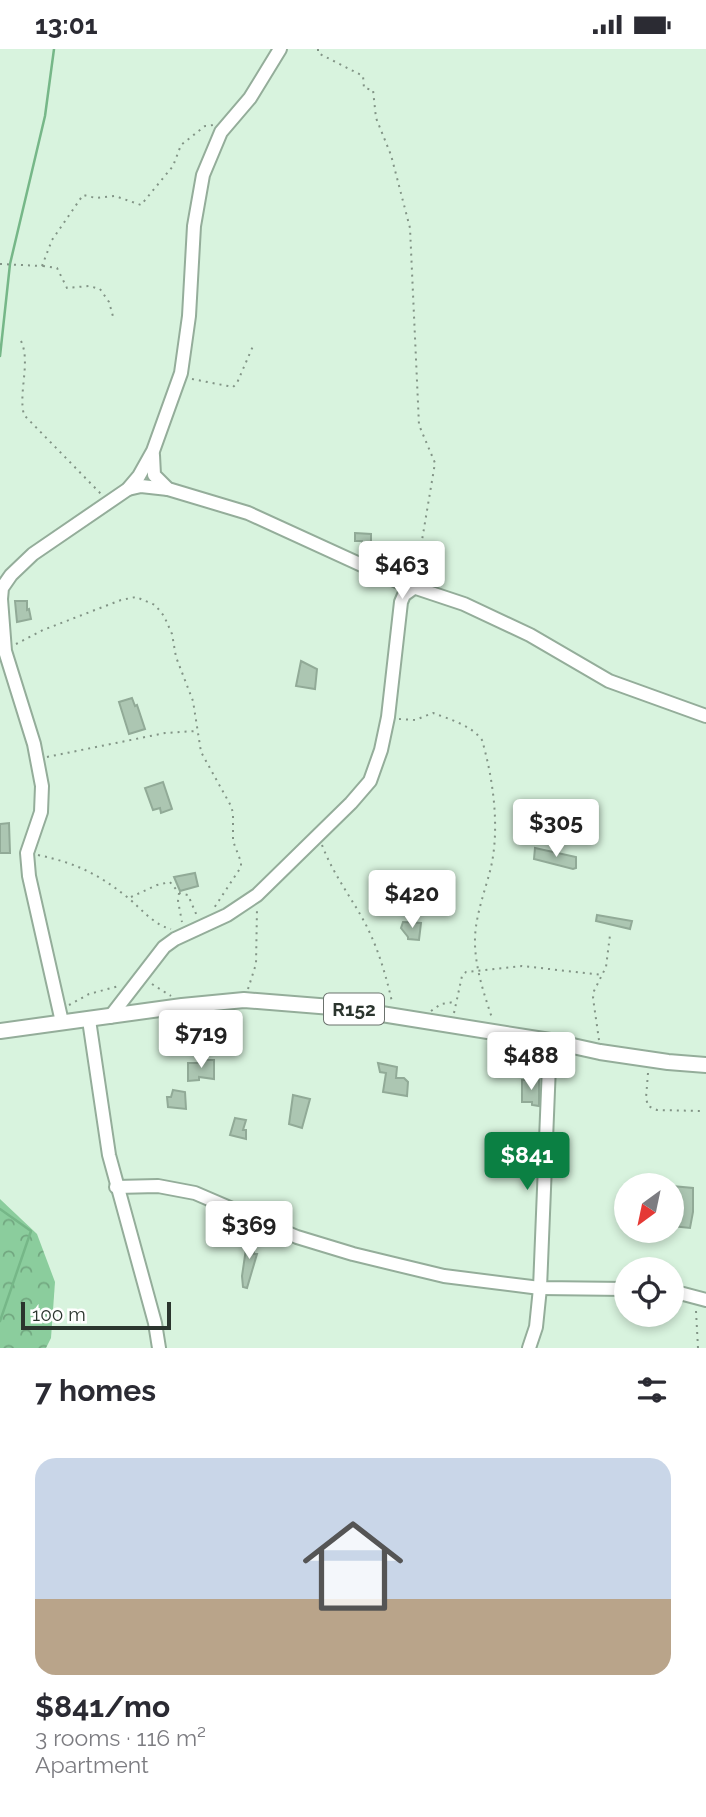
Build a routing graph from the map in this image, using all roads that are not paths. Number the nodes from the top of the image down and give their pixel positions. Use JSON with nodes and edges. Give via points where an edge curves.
{"nodes":[{"id":1,"x":280,"y":49,"type":"edge"},
{"id":2,"x":153,"y":451,"type":"junction"},
{"id":3,"x":128,"y":489,"type":"junction"},
{"id":4,"x":168,"y":489,"type":"junction"},
{"id":5,"x":415,"y":587,"type":"junction"},
{"id":6,"x":706,"y":716,"type":"edge"},
{"id":7,"x":61,"y":1017,"type":"junction"},
{"id":8,"x":110,"y":1017,"type":"junction"},
{"id":9,"x":89,"y":1020,"type":"junction"},
{"id":10,"x":0,"y":1031,"type":"edge"},
{"id":11,"x":550,"y":1041,"type":"junction"},
{"id":12,"x":706,"y":1065,"type":"edge"},
{"id":13,"x":116,"y":1187,"type":"junction"},
{"id":14,"x":540,"y":1288,"type":"junction"},
{"id":15,"x":614,"y":1289,"type":"edge"},
{"id":16,"x":684,"y":1294,"type":"edge"},
{"id":17,"x":701,"y":1299,"type":"edge"},
{"id":18,"x":159,"y":1348,"type":"edge"},
{"id":19,"x":529,"y":1348,"type":"edge"}],
"edges":[{"from":1,"to":2,"type":"street","via":[[250,98],[225,127],[209,159],[198,199],[181,373]]},
{"from":2,"to":3,"type":"street"},
{"from":2,"to":4,"type":"street","via":[[154,475]]},
{"from":3,"to":4,"type":"street"},
{"from":3,"to":7,"type":"street","via":[[33,554],[2,587],[5,651],[42,786],[27,853]]},
{"from":4,"to":5,"type":"street","via":[[259,518]]},
{"from":5,"to":6,"type":"street","via":[[530,635],[617,684]]},
{"from":5,"to":8,"type":"street","via":[[404,595],[400,609],[388,717],[370,781],[257,895],[234,911],[182,932],[164,947]]},
{"from":7,"to":9,"type":"main road","number":"R152"},
{"from":7,"to":10,"type":"main road","number":"R152"},
{"from":8,"to":9,"type":"main road","number":"R152"},
{"from":8,"to":11,"type":"main road","number":"R152","via":[[244,1000],[344,1008]]},
{"from":9,"to":13,"type":"street"},
{"from":11,"to":12,"type":"main road","number":"R152"},
{"from":11,"to":14,"type":"street"},
{"from":13,"to":14,"type":"street","via":[[178,1189],[343,1251],[444,1276]]},
{"from":13,"to":18,"type":"street"},
{"from":14,"to":15,"type":"street"},
{"from":14,"to":19,"type":"street"},
{"from":16,"to":17,"type":"street"}]}
